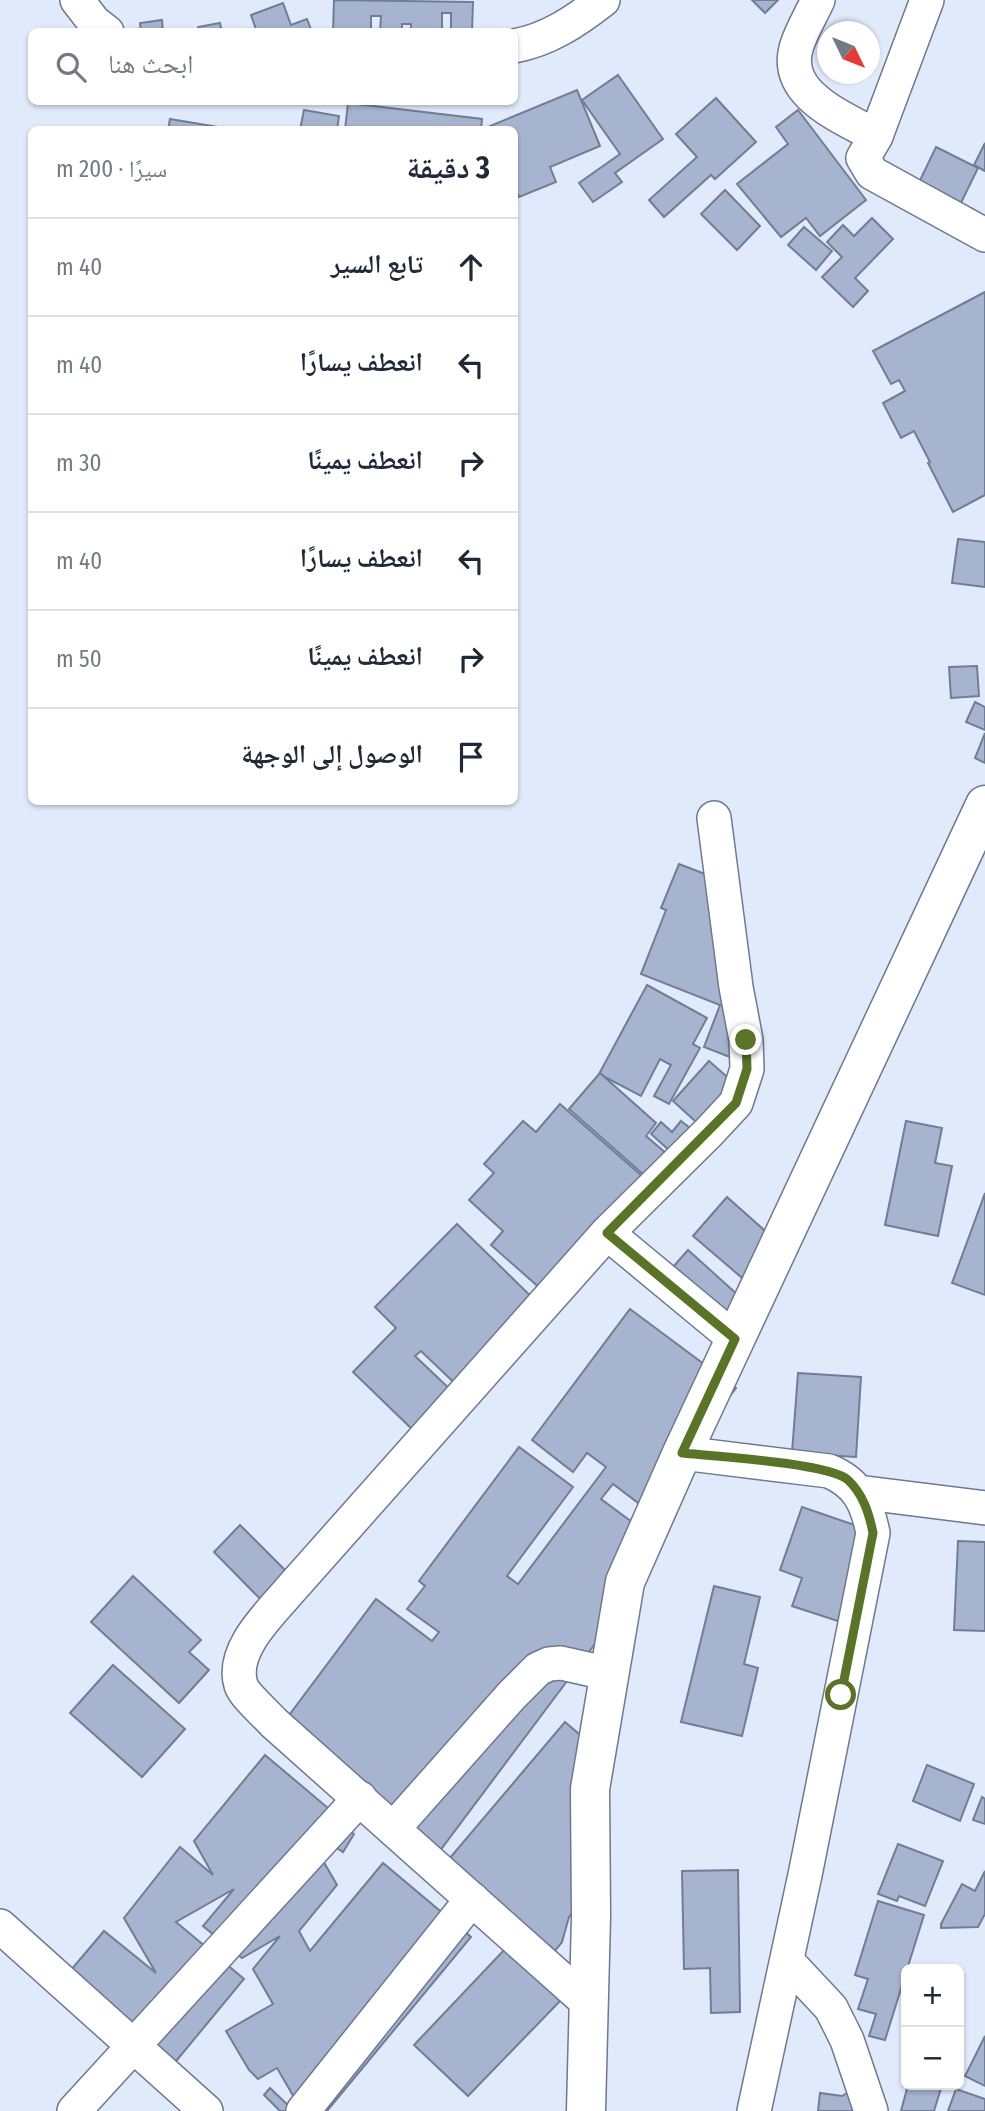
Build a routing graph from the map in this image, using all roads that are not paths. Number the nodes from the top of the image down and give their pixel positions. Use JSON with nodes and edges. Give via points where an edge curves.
{"nodes":[{"id":1,"x":77,"y":0,"type":"edge"},
{"id":2,"x":603,"y":0,"type":"edge"},
{"id":3,"x":818,"y":0,"type":"edge"},
{"id":4,"x":927,"y":0,"type":"edge"},
{"id":5,"x":102,"y":28,"type":"edge"},
{"id":6,"x":518,"y":45,"type":"edge"},
{"id":7,"x":876,"y":136,"type":"junction"},
{"id":8,"x":985,"y":235,"type":"edge"},
{"id":9,"x":985,"y":805,"type":"edge"},
{"id":10,"x":714,"y":818,"type":"dead end"},
{"id":11,"x":607,"y":1233,"type":"junction"},
{"id":12,"x":735,"y":1339,"type":"junction"},
{"id":13,"x":682,"y":1453,"type":"junction"},
{"id":14,"x":858,"y":1492,"type":"junction"},
{"id":15,"x":985,"y":1508,"type":"edge"},
{"id":16,"x":610,"y":1674,"type":"junction"},
{"id":17,"x":360,"y":1798,"type":"junction"},
{"id":18,"x":393,"y":1829,"type":"junction"},
{"id":19,"x":472,"y":1899,"type":"junction"},
{"id":20,"x":0,"y":1926,"type":"edge"},
{"id":21,"x":787,"y":1961,"type":"junction"},
{"id":22,"x":587,"y":2003,"type":"junction"},
{"id":23,"x":134,"y":2046,"type":"junction"},
{"id":24,"x":74,"y":2111,"type":"edge"},
{"id":25,"x":206,"y":2111,"type":"edge"},
{"id":26,"x":303,"y":2111,"type":"edge"},
{"id":27,"x":586,"y":2111,"type":"edge"},
{"id":28,"x":754,"y":2111,"type":"edge"},
{"id":29,"x":871,"y":2111,"type":"edge"}],
"edges":[{"from":1,"to":5,"type":"street"},
{"from":2,"to":6,"type":"street","via":[[574,23]]},
{"from":3,"to":7,"type":"street","via":[[796,47],[794,70],[801,87],[821,105]]},
{"from":4,"to":7,"type":"street"},
{"from":7,"to":8,"type":"street","via":[[863,158],[872,173]]},
{"from":9,"to":12,"type":"main road"},
{"from":10,"to":11,"type":"street","via":[[747,1069],[736,1103]]},
{"from":11,"to":12,"type":"street"},
{"from":11,"to":17,"type":"street","via":[[250,1637],[240,1665],[241,1686],[274,1723]]},
{"from":12,"to":13,"type":"main road"},
{"from":13,"to":14,"type":"street","via":[[829,1471],[846,1478]]},
{"from":13,"to":16,"type":"main road","via":[[625,1582]]},
{"from":14,"to":15,"type":"street"},
{"from":14,"to":21,"type":"street","via":[[873,1533]]},
{"from":16,"to":18,"type":"street","via":[[561,1663],[538,1670]]},
{"from":16,"to":22,"type":"main road","via":[[590,1789]]},
{"from":17,"to":18,"type":"street"},
{"from":17,"to":23,"type":"street"},
{"from":18,"to":19,"type":"street"},
{"from":19,"to":22,"type":"street"},
{"from":19,"to":26,"type":"street"},
{"from":20,"to":23,"type":"street"},
{"from":21,"to":28,"type":"street"},
{"from":21,"to":29,"type":"street","via":[[831,2008]]},
{"from":22,"to":27,"type":"main road"},
{"from":23,"to":24,"type":"street"},
{"from":23,"to":25,"type":"street"}]}
